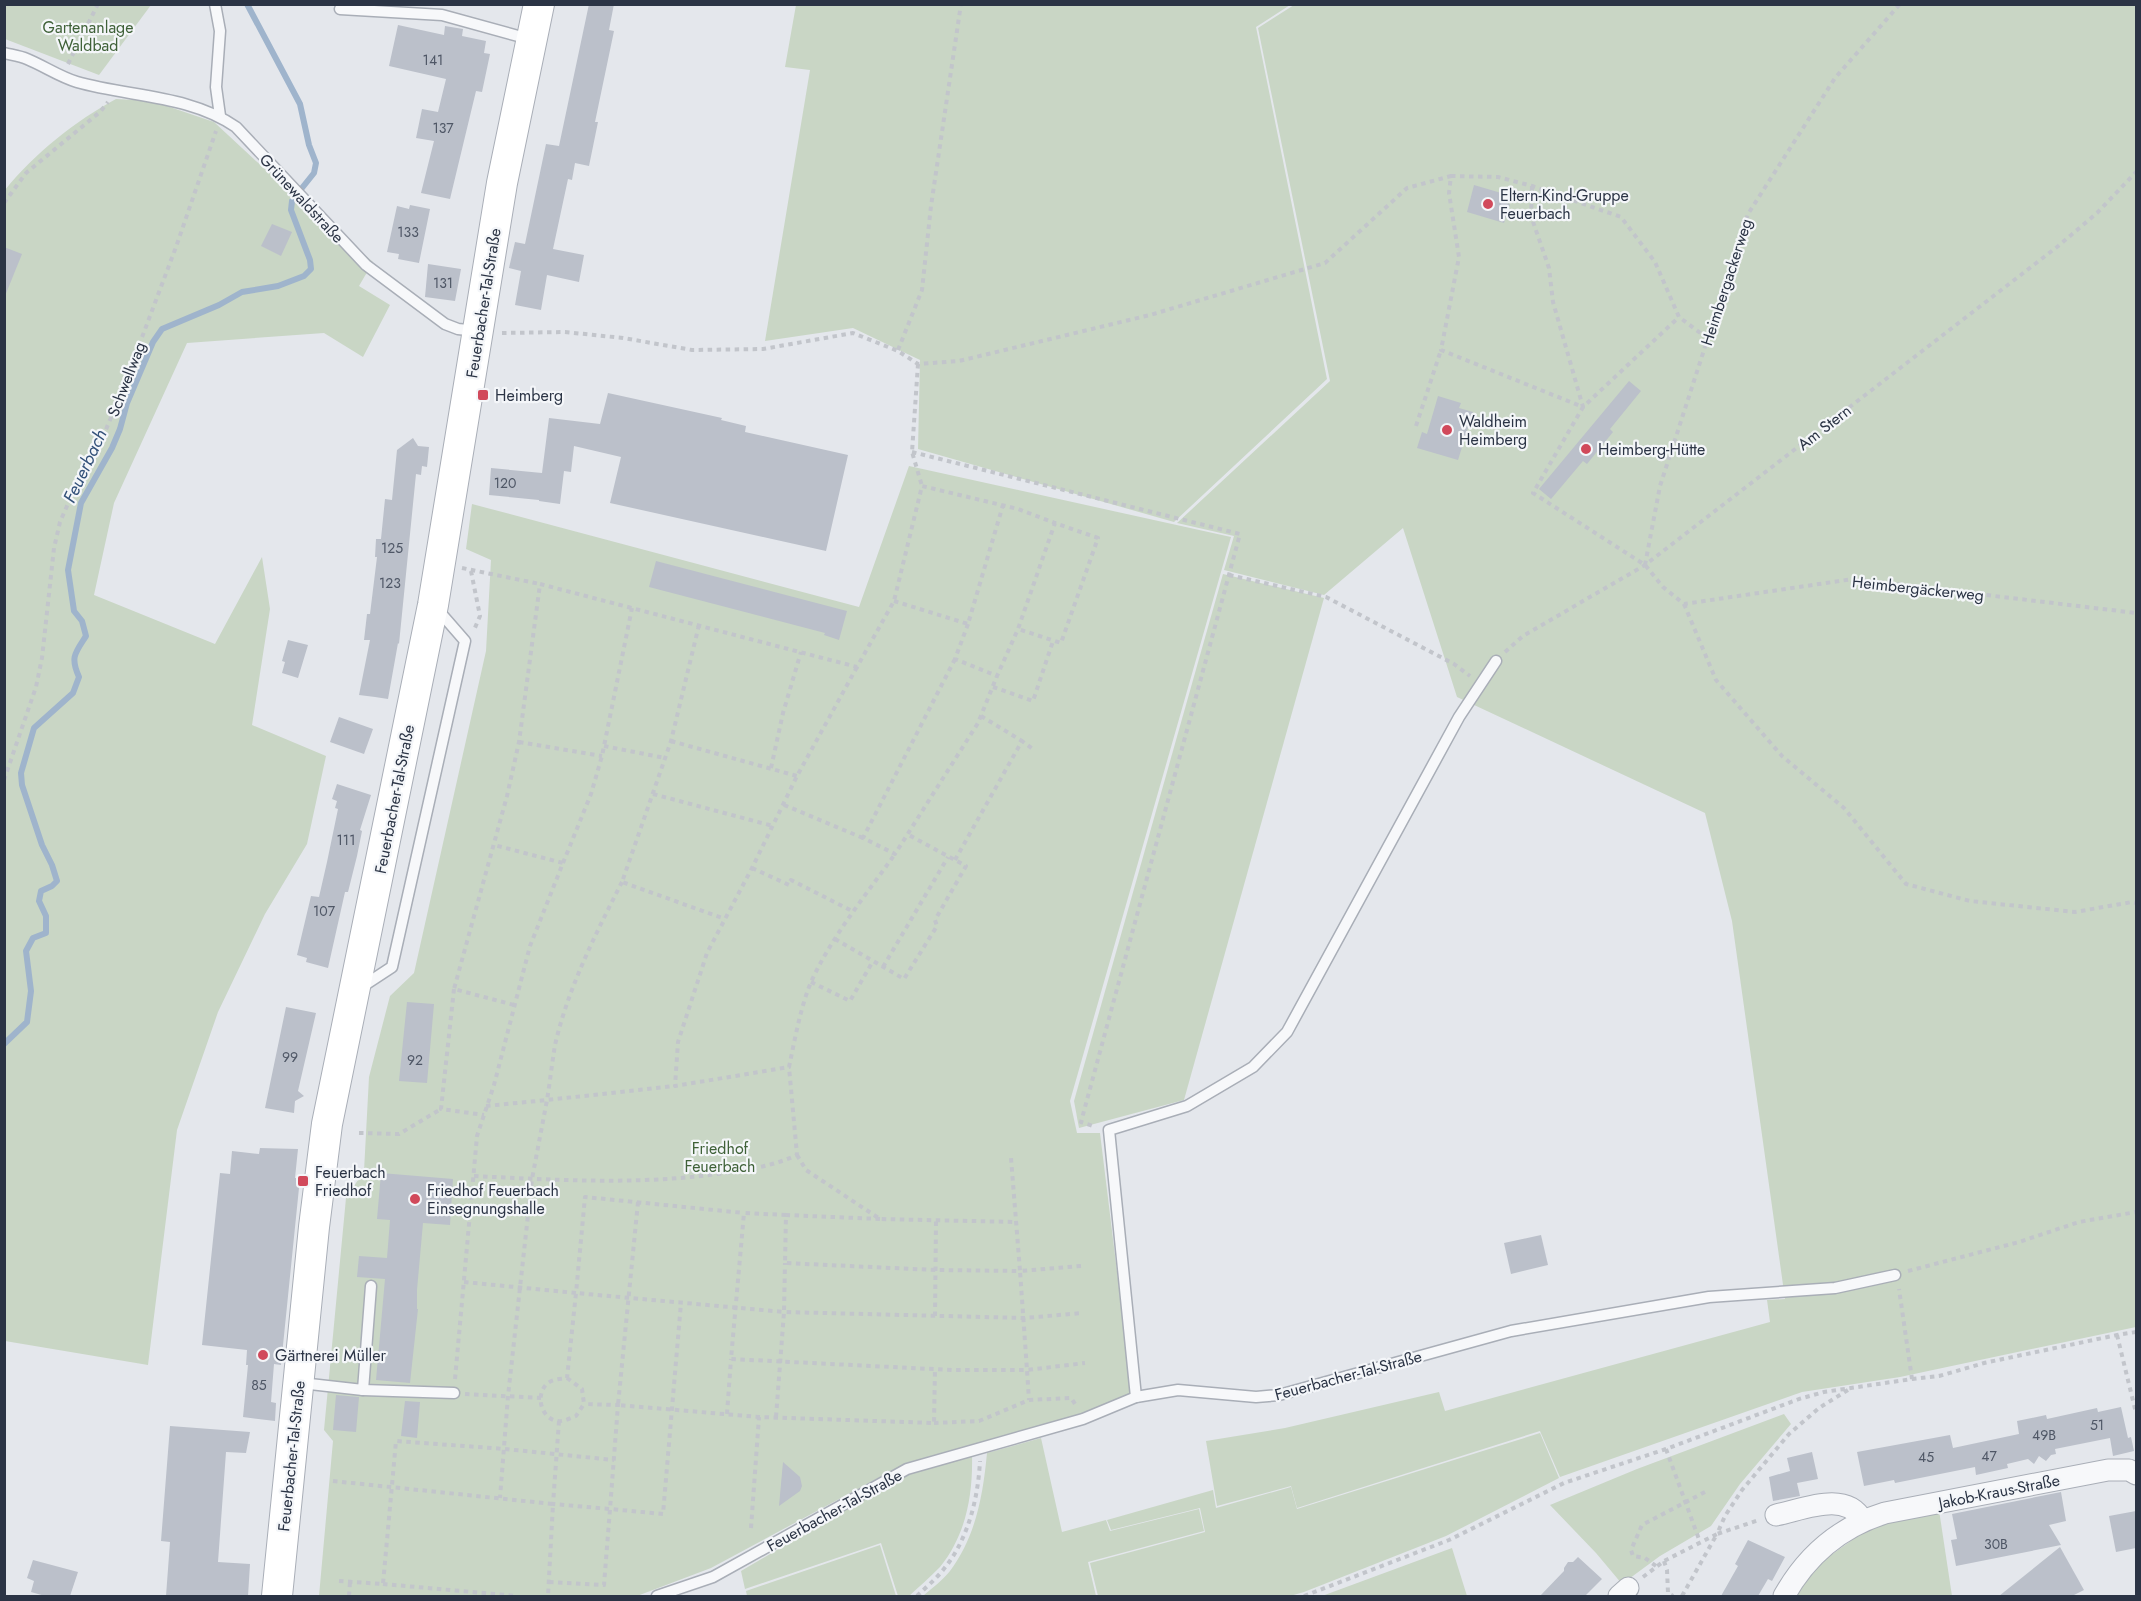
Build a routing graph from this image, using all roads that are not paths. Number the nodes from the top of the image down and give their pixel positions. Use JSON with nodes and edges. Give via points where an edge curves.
{"nodes":[{"id":1,"x":215,"y":4,"type":"edge"},
{"id":2,"x":539,"y":4,"type":"edge"},
{"id":3,"x":340,"y":9,"type":"dead end"},
{"id":4,"x":531,"y":40,"type":"junction"},
{"id":5,"x":4,"y":53,"type":"edge"},
{"id":6,"x":220,"y":116,"type":"junction"},
{"id":7,"x":478,"y":331,"type":"junction"},
{"id":8,"x":434,"y":605,"type":"junction"},
{"id":9,"x":1496,"y":661,"type":"road end"},
{"id":10,"x":355,"y":992,"type":"junction"},
{"id":11,"x":1895,"y":1275,"type":"road end"},
{"id":12,"x":371,"y":1286,"type":"dead end"},
{"id":13,"x":298,"y":1382,"type":"junction"},
{"id":14,"x":363,"y":1390,"type":"junction"},
{"id":15,"x":454,"y":1393,"type":"road end"},
{"id":16,"x":1136,"y":1397,"type":"junction"},
{"id":17,"x":2136,"y":1474,"type":"edge"},
{"id":18,"x":1776,"y":1515,"type":"road end"},
{"id":19,"x":1862,"y":1520,"type":"junction"},
{"id":20,"x":277,"y":1596,"type":"edge"},
{"id":21,"x":657,"y":1596,"type":"edge"},
{"id":22,"x":1784,"y":1596,"type":"edge"}],
"edges":[{"from":1,"to":6,"type":"lane","via":[[220,31],[216,87]]},
{"from":2,"to":4,"type":"main road","name":"Feuerbacher-Tal-Straße"},
{"from":3,"to":4,"type":"lane","via":[[441,15]]},
{"from":4,"to":7,"type":"main road","name":"Feuerbacher-Tal-Straße"},
{"from":5,"to":6,"type":"lane","name":"Grünewaldstraße","via":[[26,58],[74,81],[151,95]]},
{"from":6,"to":7,"type":"lane","name":"Grünewaldstraße","via":[[236,127],[366,265],[445,324]]},
{"from":7,"to":8,"type":"main road","name":"Feuerbacher-Tal-Straße"},
{"from":8,"to":10,"type":"main road","name":"Feuerbacher-Tal-Straße"},
{"from":8,"to":10,"type":"lane","via":[[465,641],[392,967]]},
{"from":9,"to":16,"type":"lane","via":[[1459,717],[1287,1032],[1253,1067],[1187,1106],[1109,1130]]},
{"from":10,"to":13,"type":"main road","name":"Feuerbacher-Tal-Straße","via":[[327,1124]]},
{"from":11,"to":16,"type":"lane","name":"Feuerbacher-Tal-Straße","via":[[1834,1288],[1708,1297],[1521,1329],[1279,1395],[1256,1397],[1178,1389]]},
{"from":12,"to":14,"type":"lane"},
{"from":13,"to":14,"type":"lane"},
{"from":13,"to":20,"type":"main road","name":"Feuerbacher-Tal-Straße"},
{"from":14,"to":15,"type":"lane"},
{"from":16,"to":21,"type":"lane","name":"Feuerbacher-Tal-Straße","via":[[1083,1419],[907,1469],[713,1577]]},
{"from":17,"to":19,"type":"street","name":"Jakob-Kraus-Straße","via":[[2108,1470]]},
{"from":18,"to":19,"type":"street","via":[[1832,1504],[1847,1505]]},
{"from":19,"to":22,"type":"street","name":"Jakob-Kraus-Straße","via":[[1810,1558]]}]}
